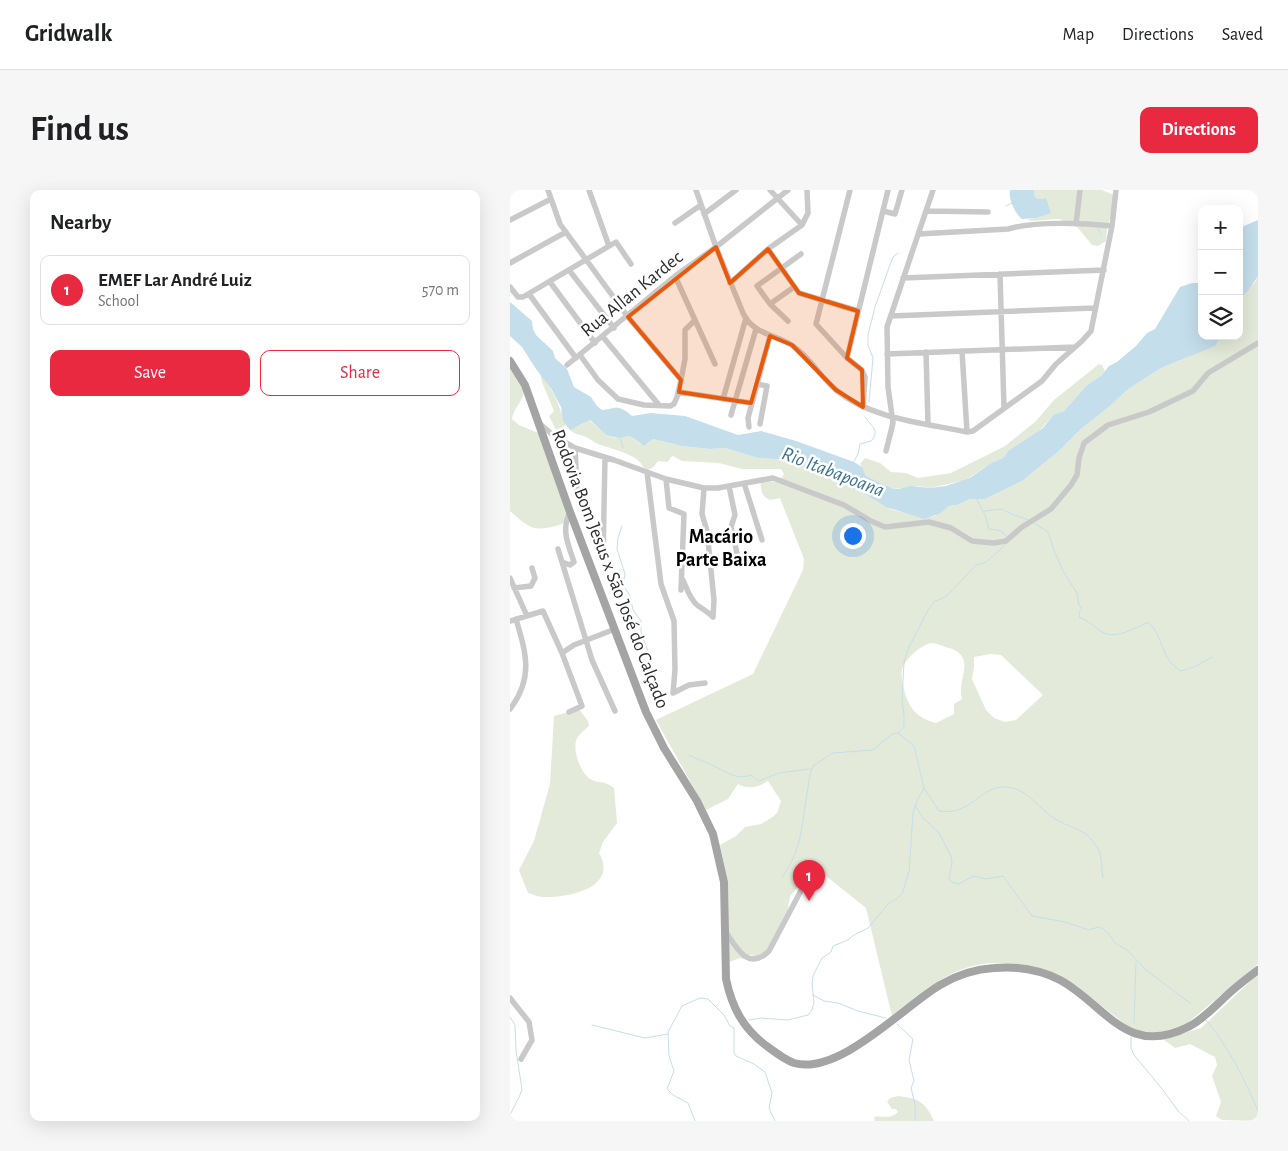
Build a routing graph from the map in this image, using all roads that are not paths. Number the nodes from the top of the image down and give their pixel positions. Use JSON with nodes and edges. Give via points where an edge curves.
{"nodes":[{"id":1,"x":548,"y":190,"type":"edge"},
{"id":2,"x":588,"y":190,"type":"edge"},
{"id":3,"x":696,"y":190,"type":"edge"},
{"id":4,"x":736,"y":190,"type":"edge"},
{"id":5,"x":770,"y":190,"type":"edge"},
{"id":6,"x":788,"y":190,"type":"edge"},
{"id":7,"x":806,"y":190,"type":"edge"},
{"id":8,"x":850,"y":190,"type":"edge"},
{"id":9,"x":888,"y":190,"type":"edge"},
{"id":10,"x":902,"y":190,"type":"edge"},
{"id":11,"x":933,"y":190,"type":"edge"},
{"id":12,"x":1080,"y":190,"type":"edge"},
{"id":13,"x":1116,"y":190,"type":"edge"},
{"id":14,"x":551,"y":199,"type":"junction"},
{"id":15,"x":777,"y":199,"type":"junction"},
{"id":16,"x":701,"y":205,"type":"junction"},
{"id":17,"x":883,"y":211,"type":"junction"},
{"id":18,"x":927,"y":211,"type":"junction"},
{"id":19,"x":988,"y":212,"type":"dead end"},
{"id":20,"x":704,"y":214,"type":"junction"},
{"id":21,"x":510,"y":220,"type":"edge"},
{"id":22,"x":675,"y":223,"type":"dead end"},
{"id":23,"x":1076,"y":224,"type":"junction"},
{"id":24,"x":802,"y":225,"type":"junction"},
{"id":25,"x":1112,"y":226,"type":"junction"},
{"id":26,"x":566,"y":232,"type":"junction"},
{"id":27,"x":919,"y":234,"type":"junction"},
{"id":28,"x":609,"y":246,"type":"junction"},
{"id":29,"x":716,"y":248,"type":"junction"},
{"id":30,"x":768,"y":249,"type":"junction"},
{"id":31,"x":801,"y":254,"type":"dead end"},
{"id":32,"x":586,"y":260,"type":"junction"},
{"id":33,"x":510,"y":263,"type":"edge"},
{"id":34,"x":631,"y":264,"type":"dead end"},
{"id":35,"x":781,"y":268,"type":"junction"},
{"id":36,"x":569,"y":270,"type":"junction"},
{"id":37,"x":1104,"y":270,"type":"junction"},
{"id":38,"x":1000,"y":274,"type":"junction"},
{"id":39,"x":675,"y":276,"type":"junction"},
{"id":40,"x":903,"y":278,"type":"junction"},
{"id":41,"x":550,"y":282,"type":"junction"},
{"id":42,"x":730,"y":283,"type":"junction"},
{"id":43,"x":510,"y":287,"type":"edge"},
{"id":44,"x":794,"y":287,"type":"junction"},
{"id":45,"x":529,"y":294,"type":"junction"},
{"id":46,"x":822,"y":299,"type":"junction"},
{"id":47,"x":770,"y":304,"type":"junction"},
{"id":48,"x":1094,"y":308,"type":"junction"},
{"id":49,"x":1001,"y":310,"type":"junction"},
{"id":50,"x":858,"y":311,"type":"junction"},
{"id":51,"x":890,"y":316,"type":"junction"},
{"id":52,"x":628,"y":317,"type":"junction"},
{"id":53,"x":746,"y":318,"type":"junction"},
{"id":54,"x":788,"y":320,"type":"dead end"},
{"id":55,"x":694,"y":321,"type":"junction"},
{"id":56,"x":614,"y":328,"type":"junction"},
{"id":57,"x":756,"y":329,"type":"junction"},
{"id":58,"x":770,"y":336,"type":"junction"},
{"id":59,"x":603,"y":337,"type":"junction"},
{"id":60,"x":595,"y":343,"type":"junction"},
{"id":61,"x":1258,"y":343,"type":"edge"},
{"id":62,"x":1076,"y":347,"type":"junction"},
{"id":63,"x":1002,"y":349,"type":"junction"},
{"id":64,"x":962,"y":351,"type":"junction"},
{"id":65,"x":926,"y":352,"type":"junction"},
{"id":66,"x":887,"y":354,"type":"junction"},
{"id":67,"x":578,"y":357,"type":"junction"},
{"id":68,"x":847,"y":358,"type":"junction"},
{"id":69,"x":510,"y":361,"type":"edge"},
{"id":70,"x":715,"y":364,"type":"dead end"},
{"id":71,"x":567,"y":365,"type":"dead end"},
{"id":72,"x":682,"y":380,"type":"junction"},
{"id":73,"x":757,"y":384,"type":"junction"},
{"id":74,"x":678,"y":392,"type":"junction"},
{"id":75,"x":723,"y":399,"type":"junction"},
{"id":76,"x":735,"y":401,"type":"junction"},
{"id":77,"x":751,"y":404,"type":"junction"},
{"id":78,"x":658,"y":406,"type":"junction"},
{"id":79,"x":864,"y":406,"type":"junction"},
{"id":80,"x":1004,"y":408,"type":"junction"},
{"id":81,"x":731,"y":415,"type":"dead end"},
{"id":82,"x":892,"y":416,"type":"junction"},
{"id":83,"x":538,"y":423,"type":"junction"},
{"id":84,"x":760,"y":424,"type":"dead end"},
{"id":85,"x":928,"y":424,"type":"junction"},
{"id":86,"x":749,"y":426,"type":"dead end"},
{"id":87,"x":967,"y":432,"type":"junction"},
{"id":88,"x":575,"y":448,"type":"junction"},
{"id":89,"x":886,"y":451,"type":"dead end"},
{"id":90,"x":605,"y":457,"type":"junction"},
{"id":91,"x":648,"y":472,"type":"junction"},
{"id":92,"x":666,"y":479,"type":"junction"},
{"id":93,"x":744,"y":483,"type":"junction"},
{"id":94,"x":729,"y":486,"type":"junction"},
{"id":95,"x":704,"y":488,"type":"junction"},
{"id":96,"x":577,"y":490,"type":"dead end"},
{"id":97,"x":570,"y":512,"type":"junction"},
{"id":98,"x":762,"y":540,"type":"dead end"},
{"id":99,"x":558,"y":549,"type":"dead end"},
{"id":100,"x":737,"y":553,"type":"dead end"},
{"id":101,"x":603,"y":560,"type":"dead end"},
{"id":102,"x":562,"y":562,"type":"junction"},
{"id":103,"x":532,"y":568,"type":"dead end"},
{"id":104,"x":510,"y":578,"type":"edge"},
{"id":105,"x":682,"y":578,"type":"junction"},
{"id":106,"x":514,"y":588,"type":"junction"},
{"id":107,"x":681,"y":590,"type":"dead end"},
{"id":108,"x":527,"y":616,"type":"junction"},
{"id":109,"x":513,"y":620,"type":"edge"},
{"id":110,"x":615,"y":629,"type":"junction"},
{"id":111,"x":587,"y":640,"type":"junction"},
{"id":112,"x":562,"y":653,"type":"junction"},
{"id":113,"x":705,"y":683,"type":"dead end"},
{"id":114,"x":510,"y":709,"type":"edge"},
{"id":115,"x":615,"y":711,"type":"dead end"},
{"id":116,"x":569,"y":712,"type":"dead end"},
{"id":117,"x":805,"y":883,"type":"dead end"},
{"id":118,"x":726,"y":930,"type":"junction"},
{"id":119,"x":1258,"y":970,"type":"edge"},
{"id":120,"x":510,"y":998,"type":"edge"},
{"id":121,"x":521,"y":1059,"type":"dead end"}],
"edges":[{"from":1,"to":14,"type":"street"},
{"from":2,"to":28,"type":"street"},
{"from":3,"to":16,"type":"street"},
{"from":4,"to":20,"type":"street"},
{"from":5,"to":15,"type":"street"},
{"from":6,"to":15,"type":"street","name":"Rua Allan Kardec"},
{"from":7,"to":24,"type":"street","via":[[808,213]]},
{"from":8,"to":46,"type":"street"},
{"from":9,"to":17,"type":"street"},
{"from":10,"to":17,"type":"street","via":[[895,214]]},
{"from":11,"to":18,"type":"street"},
{"from":12,"to":23,"type":"street"},
{"from":13,"to":25,"type":"street"},
{"from":14,"to":21,"type":"street"},
{"from":14,"to":26,"type":"street"},
{"from":15,"to":24,"type":"street"},
{"from":15,"to":29,"type":"street","name":"Rua Allan Kardec"},
{"from":16,"to":20,"type":"street"},
{"from":16,"to":22,"type":"street"},
{"from":17,"to":50,"type":"street"},
{"from":18,"to":19,"type":"street"},
{"from":18,"to":27,"type":"street"},
{"from":20,"to":29,"type":"street"},
{"from":23,"to":25,"type":"street"},
{"from":23,"to":27,"type":"street"},
{"from":24,"to":30,"type":"street"},
{"from":25,"to":37,"type":"street"},
{"from":26,"to":32,"type":"street"},
{"from":26,"to":33,"type":"street"},
{"from":27,"to":40,"type":"street"},
{"from":28,"to":32,"type":"street"},
{"from":28,"to":34,"type":"street","via":[[616,242]]},
{"from":29,"to":39,"type":"street","name":"Rua Allan Kardec"},
{"from":29,"to":42,"type":"street"},
{"from":30,"to":35,"type":"street"},
{"from":30,"to":42,"type":"street"},
{"from":31,"to":35,"type":"street"},
{"from":32,"to":36,"type":"street"},
{"from":32,"to":52,"type":"street"},
{"from":35,"to":44,"type":"street"},
{"from":35,"to":47,"type":"street","via":[[757,286]]},
{"from":36,"to":41,"type":"street"},
{"from":36,"to":56,"type":"street"},
{"from":37,"to":38,"type":"street"},
{"from":37,"to":48,"type":"street"},
{"from":38,"to":40,"type":"street"},
{"from":38,"to":49,"type":"street"},
{"from":39,"to":52,"type":"street","name":"Rua Allan Kardec"},
{"from":39,"to":55,"type":"street"},
{"from":40,"to":51,"type":"street"},
{"from":41,"to":45,"type":"street"},
{"from":41,"to":60,"type":"street"},
{"from":42,"to":53,"type":"street"},
{"from":43,"to":45,"type":"street","via":[[518,298]]},
{"from":44,"to":46,"type":"street","via":[[799,293]]},
{"from":44,"to":47,"type":"street"},
{"from":45,"to":67,"type":"street"},
{"from":46,"to":50,"type":"street"},
{"from":46,"to":68,"type":"street","via":[[816,324]]},
{"from":47,"to":54,"type":"street"},
{"from":48,"to":49,"type":"street"},
{"from":48,"to":62,"type":"street","via":[[1090,331]]},
{"from":49,"to":51,"type":"street"},
{"from":49,"to":63,"type":"street"},
{"from":50,"to":68,"type":"street"},
{"from":51,"to":66,"type":"street"},
{"from":52,"to":56,"type":"street","name":"Rua Allan Kardec"},
{"from":52,"to":72,"type":"street"},
{"from":53,"to":57,"type":"street"},
{"from":53,"to":75,"type":"street"},
{"from":55,"to":70,"type":"street"},
{"from":55,"to":72,"type":"street","via":[[686,330]]},
{"from":56,"to":59,"type":"street","name":"Rua Allan Kardec"},
{"from":57,"to":58,"type":"street"},
{"from":57,"to":76,"type":"street"},
{"from":58,"to":73,"type":"street"},
{"from":58,"to":79,"type":"street","via":[[792,345],[836,390]]},
{"from":59,"to":60,"type":"street","name":"Rua Allan Kardec"},
{"from":59,"to":78,"type":"street"},
{"from":60,"to":67,"type":"street","name":"Rua Allan Kardec"},
{"from":61,"to":93,"type":"street","via":[[1208,373],[1193,391],[1149,412],[1108,425],[1084,443],[1077,475],[1071,485],[1051,509],[1022,527],[1006,542],[972,541],[951,528],[929,522],[885,527],[844,505],[773,478]]},
{"from":62,"to":63,"type":"street"},
{"from":62,"to":80,"type":"street","via":[[1042,381]]},
{"from":63,"to":64,"type":"street"},
{"from":63,"to":80,"type":"street"},
{"from":64,"to":65,"type":"street"},
{"from":64,"to":87,"type":"street"},
{"from":65,"to":66,"type":"street"},
{"from":65,"to":85,"type":"street"},
{"from":66,"to":82,"type":"street"},
{"from":67,"to":71,"type":"street","name":"Rua Allan Kardec"},
{"from":67,"to":78,"type":"street","via":[[618,399]]},
{"from":68,"to":79,"type":"street","via":[[862,370]]},
{"from":69,"to":83,"type":"main road","name":"Rodovia Bom Jesus x São José do Calçado","via":[[524,385]]},
{"from":72,"to":74,"type":"street"},
{"from":73,"to":77,"type":"street"},
{"from":73,"to":84,"type":"street","via":[[767,386]]},
{"from":74,"to":75,"type":"street"},
{"from":74,"to":78,"type":"street","via":[[674,404]]},
{"from":75,"to":76,"type":"street"},
{"from":76,"to":77,"type":"street"},
{"from":76,"to":81,"type":"street"},
{"from":77,"to":86,"type":"street"},
{"from":79,"to":82,"type":"street"},
{"from":80,"to":87,"type":"street"},
{"from":82,"to":85,"type":"street"},
{"from":82,"to":89,"type":"street"},
{"from":83,"to":88,"type":"street"},
{"from":83,"to":97,"type":"main road","name":"Rodovia Bom Jesus x São José do Calçado"},
{"from":85,"to":87,"type":"street"},
{"from":88,"to":90,"type":"street"},
{"from":88,"to":96,"type":"street"},
{"from":90,"to":91,"type":"street"},
{"from":90,"to":101,"type":"street"},
{"from":91,"to":92,"type":"street"},
{"from":91,"to":113,"type":"street","via":[[661,584],[674,621],[673,693],[689,685]]},
{"from":92,"to":95,"type":"street"},
{"from":92,"to":105,"type":"street","via":[[669,508],[684,514]]},
{"from":93,"to":94,"type":"street"},
{"from":93,"to":98,"type":"street"},
{"from":94,"to":95,"type":"street"},
{"from":94,"to":100,"type":"street","via":[[735,515],[731,527]]},
{"from":95,"to":105,"type":"street","via":[[702,514],[707,531],[713,617],[689,595]]},
{"from":97,"to":102,"type":"street","via":[[565,522],[566,537],[574,562]]},
{"from":97,"to":110,"type":"main road","name":"Rodovia Bom Jesus x São José do Calçado"},
{"from":99,"to":102,"type":"street"},
{"from":102,"to":111,"type":"street"},
{"from":103,"to":106,"type":"street","via":[[535,578],[531,586]]},
{"from":104,"to":106,"type":"street"},
{"from":105,"to":107,"type":"street"},
{"from":106,"to":108,"type":"street"},
{"from":108,"to":109,"type":"street"},
{"from":108,"to":112,"type":"street","via":[[543,611]]},
{"from":109,"to":114,"type":"street","via":[[524,646],[526,664],[524,686]]},
{"from":110,"to":111,"type":"street"},
{"from":110,"to":118,"type":"main road","name":"Rodovia Bom Jesus x São José do Calçado","via":[[652,726],[713,834],[724,882]]},
{"from":111,"to":112,"type":"street"},
{"from":111,"to":115,"type":"street","via":[[592,660]]},
{"from":112,"to":116,"type":"street","via":[[582,706]]},
{"from":117,"to":118,"type":"street","via":[[769,951],[762,958],[744,956]]},
{"from":118,"to":119,"type":"main road","name":"Rodovia Bom Jesus x São José do Calçado","via":[[726,979],[736,1012],[748,1030],[768,1047],[794,1063],[804,1064],[823,1061],[847,1051],[940,985],[976,971],[1005,967],[1041,972],[1061,981],[1124,1029],[1148,1037],[1189,1027]]},
{"from":120,"to":121,"type":"street","via":[[528,1022],[532,1040]]}]}
